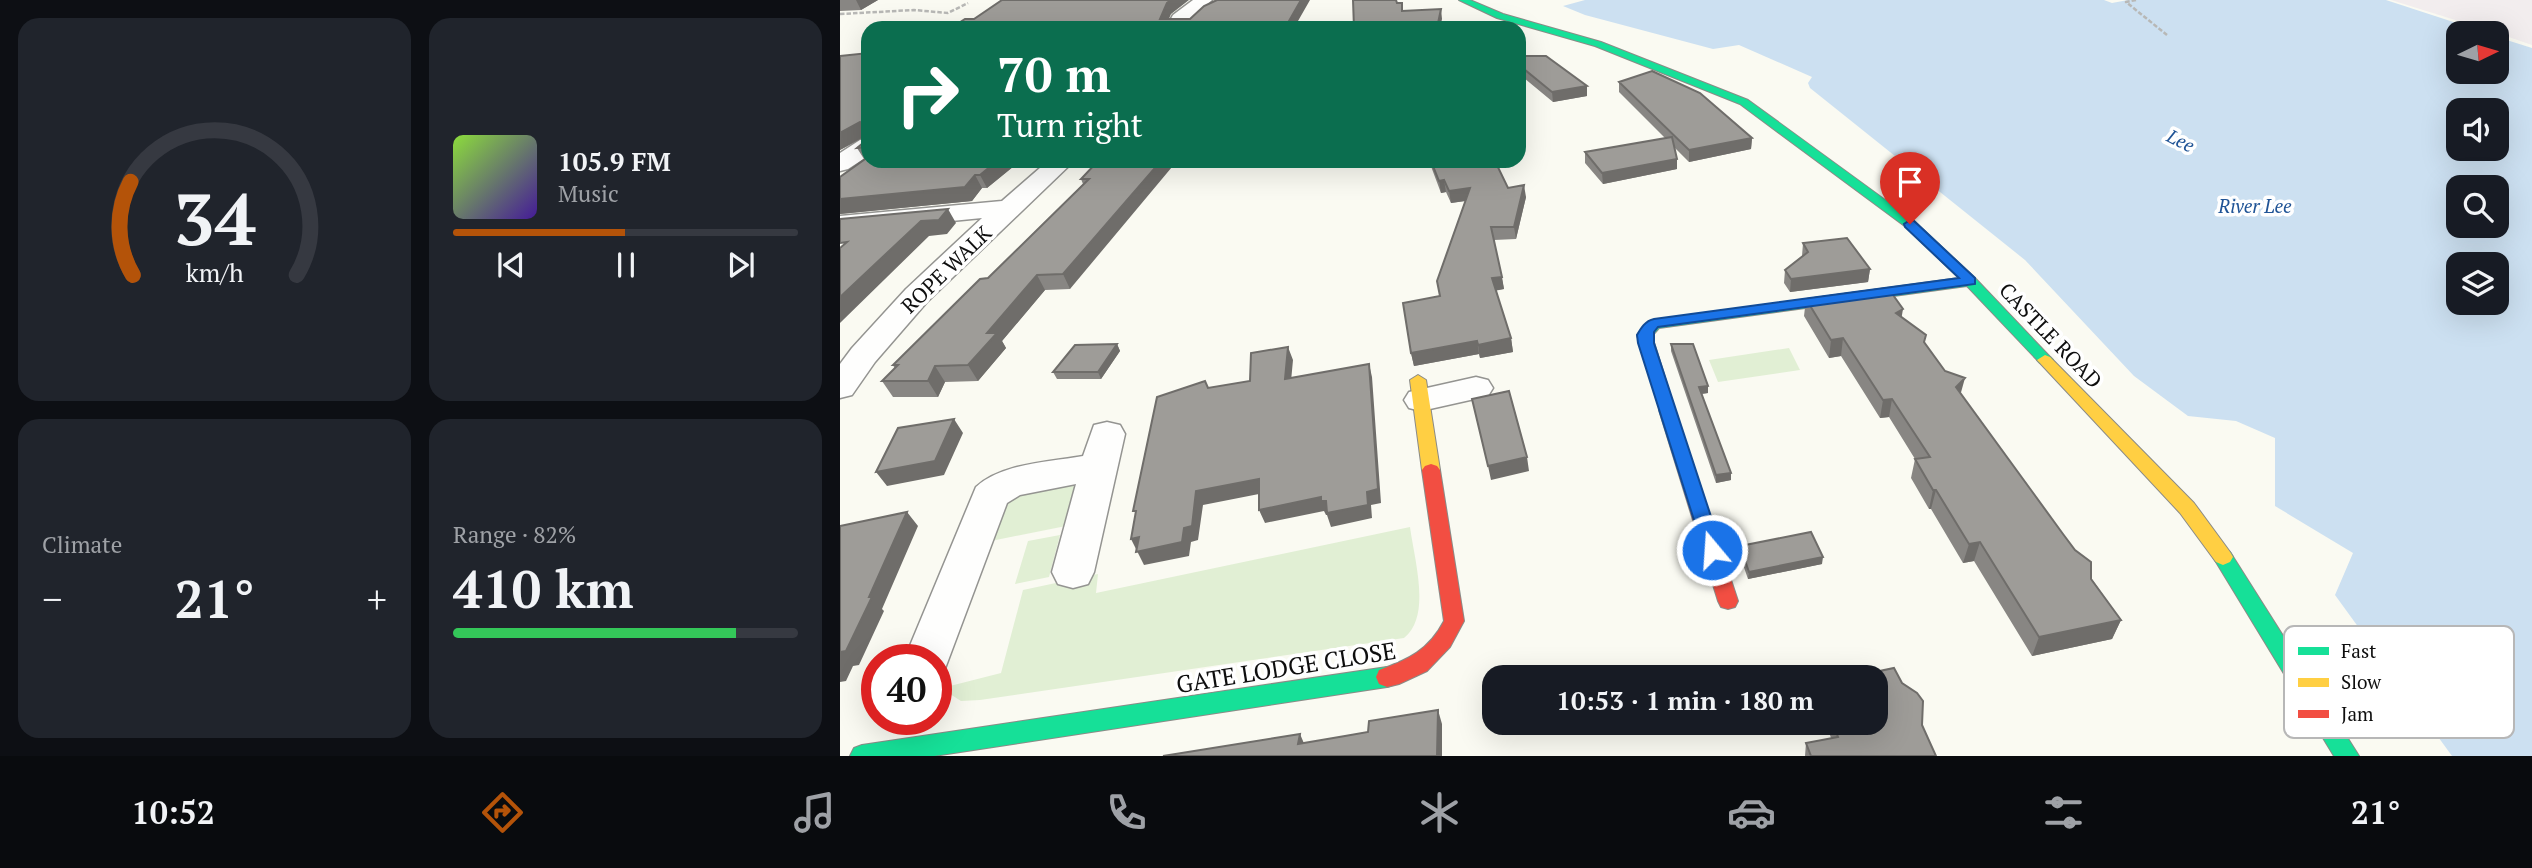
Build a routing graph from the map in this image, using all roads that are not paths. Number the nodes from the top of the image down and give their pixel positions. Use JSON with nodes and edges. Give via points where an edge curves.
{"nodes":[{"id":1,"x":1204,"y":0,"type":"edge"},
{"id":2,"x":1462,"y":0,"type":"edge"},
{"id":3,"x":1178,"y":21,"type":"edge"},
{"id":4,"x":1520,"y":21,"type":"edge"},
{"id":5,"x":1526,"y":23,"type":"edge"},
{"id":6,"x":1543,"y":27,"type":"junction"},
{"id":7,"x":1526,"y":28,"type":"edge"},
{"id":8,"x":861,"y":150,"type":"edge"},
{"id":9,"x":840,"y":164,"type":"edge"},
{"id":10,"x":1054,"y":168,"type":"edge"},
{"id":11,"x":1009,"y":208,"type":"junction"},
{"id":12,"x":840,"y":224,"type":"edge"},
{"id":13,"x":1970,"y":281,"type":"junction"},
{"id":14,"x":840,"y":387,"type":"edge"},
{"id":15,"x":1476,"y":388,"type":"dead end"},
{"id":16,"x":1419,"y":390,"type":"joint"},
{"id":17,"x":1073,"y":572,"type":"dead end"},
{"id":18,"x":1728,"y":601,"type":"dead end"},
{"id":19,"x":933,"y":644,"type":"edge"},
{"id":20,"x":2284,"y":655,"type":"edge"},
{"id":21,"x":2336,"y":738,"type":"edge"},
{"id":22,"x":886,"y":742,"type":"edge"},
{"id":23,"x":2347,"y":756,"type":"edge"}],
"edges":[{"from":1,"to":3,"type":"street"},
{"from":2,"to":4,"type":"main road","name":"CASTLE ROAD"},
{"from":5,"to":6,"type":"main road","name":"CASTLE ROAD"},
{"from":6,"to":7,"type":"street"},
{"from":6,"to":13,"type":"main road","name":"CASTLE ROAD","via":[[1611,49],[1754,108],[1910,224]]},
{"from":8,"to":9,"type":"street"},
{"from":10,"to":11,"type":"street","name":"ROPE WALK"},
{"from":11,"to":12,"type":"street"},
{"from":11,"to":14,"type":"street","name":"ROPE WALK","via":[[879,335]]},
{"from":13,"to":18,"type":"main road","via":[[1654,324],[1644,335]]},
{"from":13,"to":20,"type":"main road","name":"CASTLE ROAD","via":[[2187,508],[2219,550]]},
{"from":15,"to":16,"type":"street"},
{"from":16,"to":22,"type":"main road","name":"GATE LODGE CLOSE","via":[[1454,621],[1448,637],[1427,660],[1392,676]]},
{"from":17,"to":19,"type":"street","via":[[1103,450],[998,489],[990,497]]},
{"from":21,"to":23,"type":"main road","name":"CASTLE ROAD"}]}
